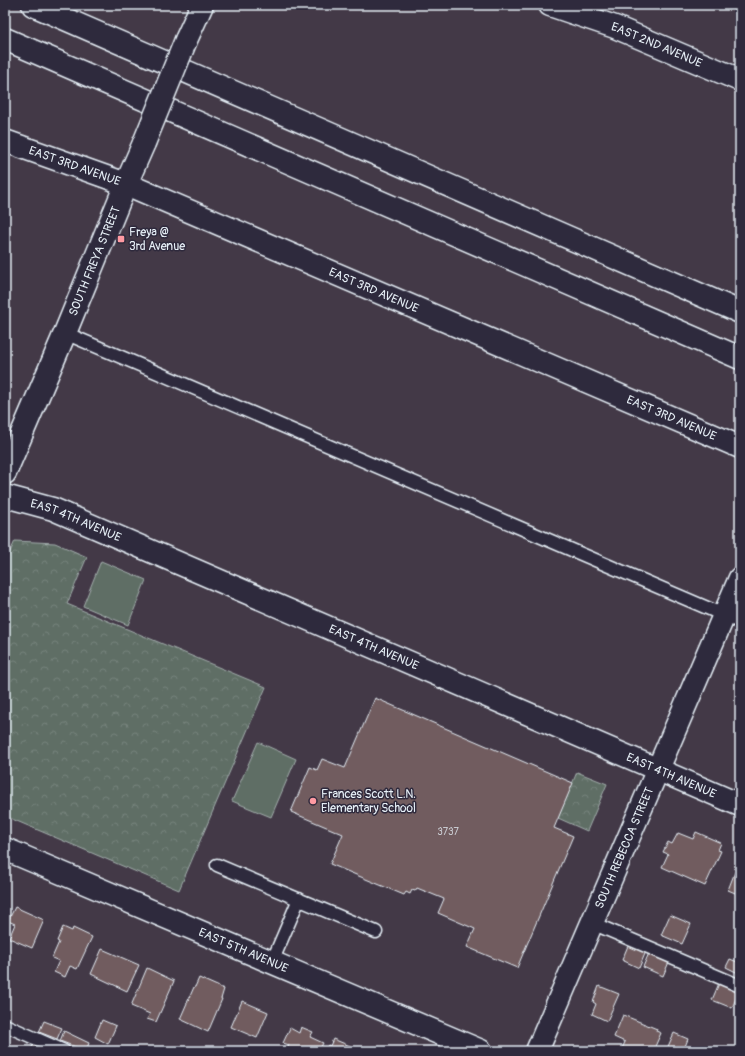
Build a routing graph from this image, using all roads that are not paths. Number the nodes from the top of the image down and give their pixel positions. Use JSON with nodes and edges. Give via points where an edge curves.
{"nodes":[{"id":1,"x":33,"y":5,"type":"edge"},
{"id":2,"x":202,"y":5,"type":"edge"},
{"id":3,"x":550,"y":5,"type":"edge"},
{"id":4,"x":5,"y":39,"type":"edge"},
{"id":5,"x":740,"y":80,"type":"edge"},
{"id":6,"x":5,"y":141,"type":"edge"},
{"id":7,"x":126,"y":184,"type":"junction"},
{"id":8,"x":740,"y":312,"type":"edge"},
{"id":9,"x":65,"y":333,"type":"junction"},
{"id":10,"x":740,"y":358,"type":"edge"},
{"id":11,"x":740,"y":447,"type":"edge"},
{"id":12,"x":5,"y":474,"type":"edge"},
{"id":13,"x":5,"y":496,"type":"edge"},
{"id":14,"x":740,"y":578,"type":"edge"},
{"id":15,"x":732,"y":619,"type":"edge"},
{"id":16,"x":657,"y":770,"type":"junction"},
{"id":17,"x":740,"y":805,"type":"edge"},
{"id":18,"x":5,"y":849,"type":"edge"},
{"id":19,"x":217,"y":865,"type":"dead end"},
{"id":20,"x":299,"y":899,"type":"junction"},
{"id":21,"x":592,"y":923,"type":"junction"},
{"id":22,"x":376,"y":932,"type":"dead end"},
{"id":23,"x":272,"y":962,"type":"junction"},
{"id":24,"x":740,"y":986,"type":"edge"},
{"id":25,"x":5,"y":1025,"type":"edge"},
{"id":26,"x":64,"y":1051,"type":"edge"},
{"id":27,"x":481,"y":1051,"type":"edge"},
{"id":28,"x":537,"y":1051,"type":"edge"}],
"edges":[{"from":1,"to":8,"type":"main road"},
{"from":2,"to":7,"type":"main road","name":"SOUTH FREYA STREET","bridge":true},
{"from":3,"to":5,"type":"main road","name":"EAST 2ND AVENUE","via":[[614,27]]},
{"from":4,"to":10,"type":"main road"},
{"from":6,"to":7,"type":"main road","name":"EAST 3RD AVENUE"},
{"from":7,"to":9,"type":"main road","name":"SOUTH FREYA STREET"},
{"from":7,"to":11,"type":"main road","name":"EAST 3RD AVENUE"},
{"from":9,"to":12,"type":"main road","name":"SOUTH FREYA STREET"},
{"from":9,"to":15,"type":"lane"},
{"from":13,"to":16,"type":"main road","name":"EAST 4TH AVENUE","via":[[53,509]]},
{"from":14,"to":15,"type":"main road","name":"SOUTH REBECCA STREET"},
{"from":15,"to":16,"type":"main road","name":"SOUTH REBECCA STREET"},
{"from":16,"to":17,"type":"main road","name":"EAST 4TH AVENUE"},
{"from":16,"to":21,"type":"main road","name":"SOUTH REBECCA STREET"},
{"from":18,"to":23,"type":"main road","name":"EAST 5TH AVENUE"},
{"from":19,"to":20,"type":"lane"},
{"from":20,"to":22,"type":"lane"},
{"from":20,"to":23,"type":"lane"},
{"from":21,"to":24,"type":"lane"},
{"from":21,"to":28,"type":"main road","name":"SOUTH REBECCA STREET"},
{"from":23,"to":27,"type":"main road","name":"EAST 5TH AVENUE"},
{"from":25,"to":26,"type":"lane"}]}
